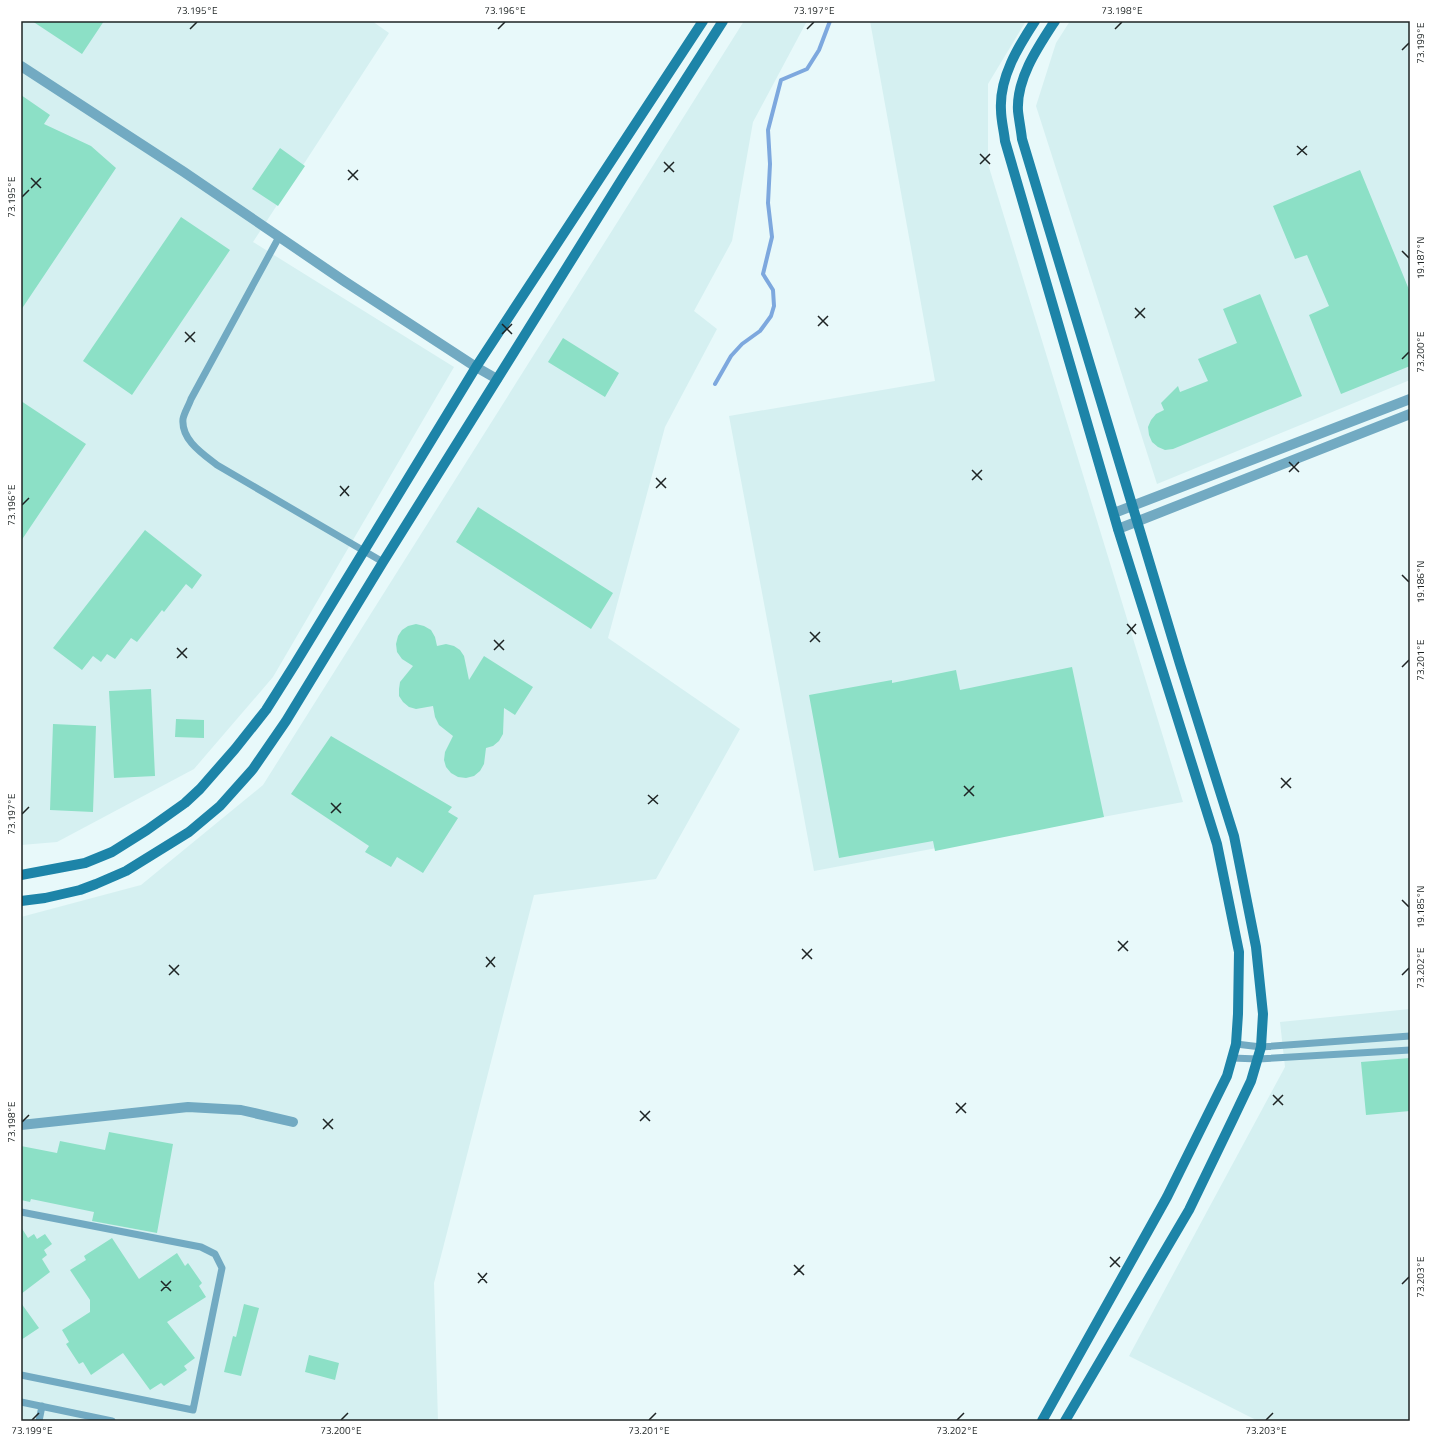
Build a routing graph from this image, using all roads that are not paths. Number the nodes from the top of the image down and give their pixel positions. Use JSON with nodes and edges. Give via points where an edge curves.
{"nodes":[{"id":1,"x":703,"y":21,"type":"edge"},
{"id":2,"x":723,"y":21,"type":"edge"},
{"id":3,"x":1035,"y":21,"type":"edge"},
{"id":4,"x":1055,"y":21,"type":"edge"},
{"id":5,"x":21,"y":66,"type":"edge"},
{"id":6,"x":279,"y":237,"type":"junction"},
{"id":7,"x":476,"y":368,"type":"junction"},
{"id":8,"x":497,"y":379,"type":"junction"},
{"id":9,"x":1410,"y":399,"type":"edge"},
{"id":10,"x":1410,"y":414,"type":"edge"},
{"id":11,"x":1242,"y":464,"type":"junction"},
{"id":12,"x":1247,"y":478,"type":"junction"},
{"id":13,"x":1133,"y":507,"type":"junction"},
{"id":14,"x":1114,"y":513,"type":"junction"},
{"id":15,"x":1137,"y":522,"type":"junction"},
{"id":16,"x":1118,"y":529,"type":"junction"},
{"id":17,"x":363,"y":551,"type":"junction"},
{"id":18,"x":383,"y":562,"type":"junction"},
{"id":19,"x":1227,"y":814,"type":"junction"},
{"id":20,"x":1209,"y":819,"type":"junction"},
{"id":21,"x":21,"y":876,"type":"edge"},
{"id":22,"x":21,"y":901,"type":"edge"},
{"id":23,"x":1410,"y":1036,"type":"edge"},
{"id":24,"x":1236,"y":1044,"type":"junction"},
{"id":25,"x":1261,"y":1047,"type":"junction"},
{"id":26,"x":1410,"y":1050,"type":"edge"},
{"id":27,"x":1232,"y":1058,"type":"junction"},
{"id":28,"x":1258,"y":1059,"type":"junction"},
{"id":29,"x":293,"y":1122,"type":"dead end"},
{"id":30,"x":21,"y":1125,"type":"edge"},
{"id":31,"x":21,"y":1212,"type":"edge"},
{"id":32,"x":21,"y":1375,"type":"edge"},
{"id":33,"x":21,"y":1402,"type":"edge"},
{"id":34,"x":42,"y":1406,"type":"junction"},
{"id":35,"x":39,"y":1421,"type":"edge"},
{"id":36,"x":112,"y":1421,"type":"edge"},
{"id":37,"x":1042,"y":1421,"type":"edge"},
{"id":38,"x":1065,"y":1421,"type":"edge"}],
"edges":[{"from":1,"to":7,"type":"street"},
{"from":2,"to":8,"type":"street"},
{"from":3,"to":14,"type":"street","via":[[1008,68],[1003,85],[1001,109],[1006,141]]},
{"from":4,"to":13,"type":"street","via":[[1024,74],[1020,88],[1018,110],[1022,139]]},
{"from":5,"to":6,"type":"street"},
{"from":6,"to":7,"type":"street"},
{"from":6,"to":17,"type":"lane","via":[[191,399],[183,419],[185,433],[197,449],[217,465]]},
{"from":7,"to":8,"type":"street"},
{"from":7,"to":17,"type":"street"},
{"from":8,"to":18,"type":"street"},
{"from":9,"to":11,"type":"street"},
{"from":10,"to":12,"type":"street"},
{"from":11,"to":12,"type":"street"},
{"from":11,"to":13,"type":"street"},
{"from":12,"to":15,"type":"street"},
{"from":13,"to":14,"type":"street"},
{"from":13,"to":15,"type":"street"},
{"from":14,"to":16,"type":"street"},
{"from":15,"to":16,"type":"street"},
{"from":15,"to":19,"type":"street"},
{"from":16,"to":20,"type":"street"},
{"from":17,"to":18,"type":"lane"},
{"from":17,"to":21,"type":"street","via":[[266,710],[235,749],[185,803],[112,852],[85,863]]},
{"from":18,"to":22,"type":"street","via":[[286,721],[253,769],[220,806],[188,832],[126,871],[80,890]]},
{"from":19,"to":20,"type":"street"},
{"from":19,"to":25,"type":"street","via":[[1234,836],[1256,947],[1263,1014]]},
{"from":20,"to":24,"type":"street","via":[[1217,844],[1239,952]]},
{"from":23,"to":25,"type":"lane"},
{"from":24,"to":25,"type":"lane"},
{"from":24,"to":27,"type":"street"},
{"from":25,"to":28,"type":"street"},
{"from":26,"to":28,"type":"lane"},
{"from":27,"to":28,"type":"lane"},
{"from":27,"to":37,"type":"street","via":[[1227,1076],[1167,1198]]},
{"from":28,"to":38,"type":"street","via":[[1252,1082],[1189,1210]]},
{"from":29,"to":30,"type":"street","via":[[241,1110],[188,1107]]},
{"from":31,"to":32,"type":"lane","via":[[201,1247],[215,1254],[222,1268],[193,1410]]},
{"from":33,"to":34,"type":"lane"},
{"from":34,"to":35,"type":"lane"},
{"from":34,"to":36,"type":"lane"}]}
